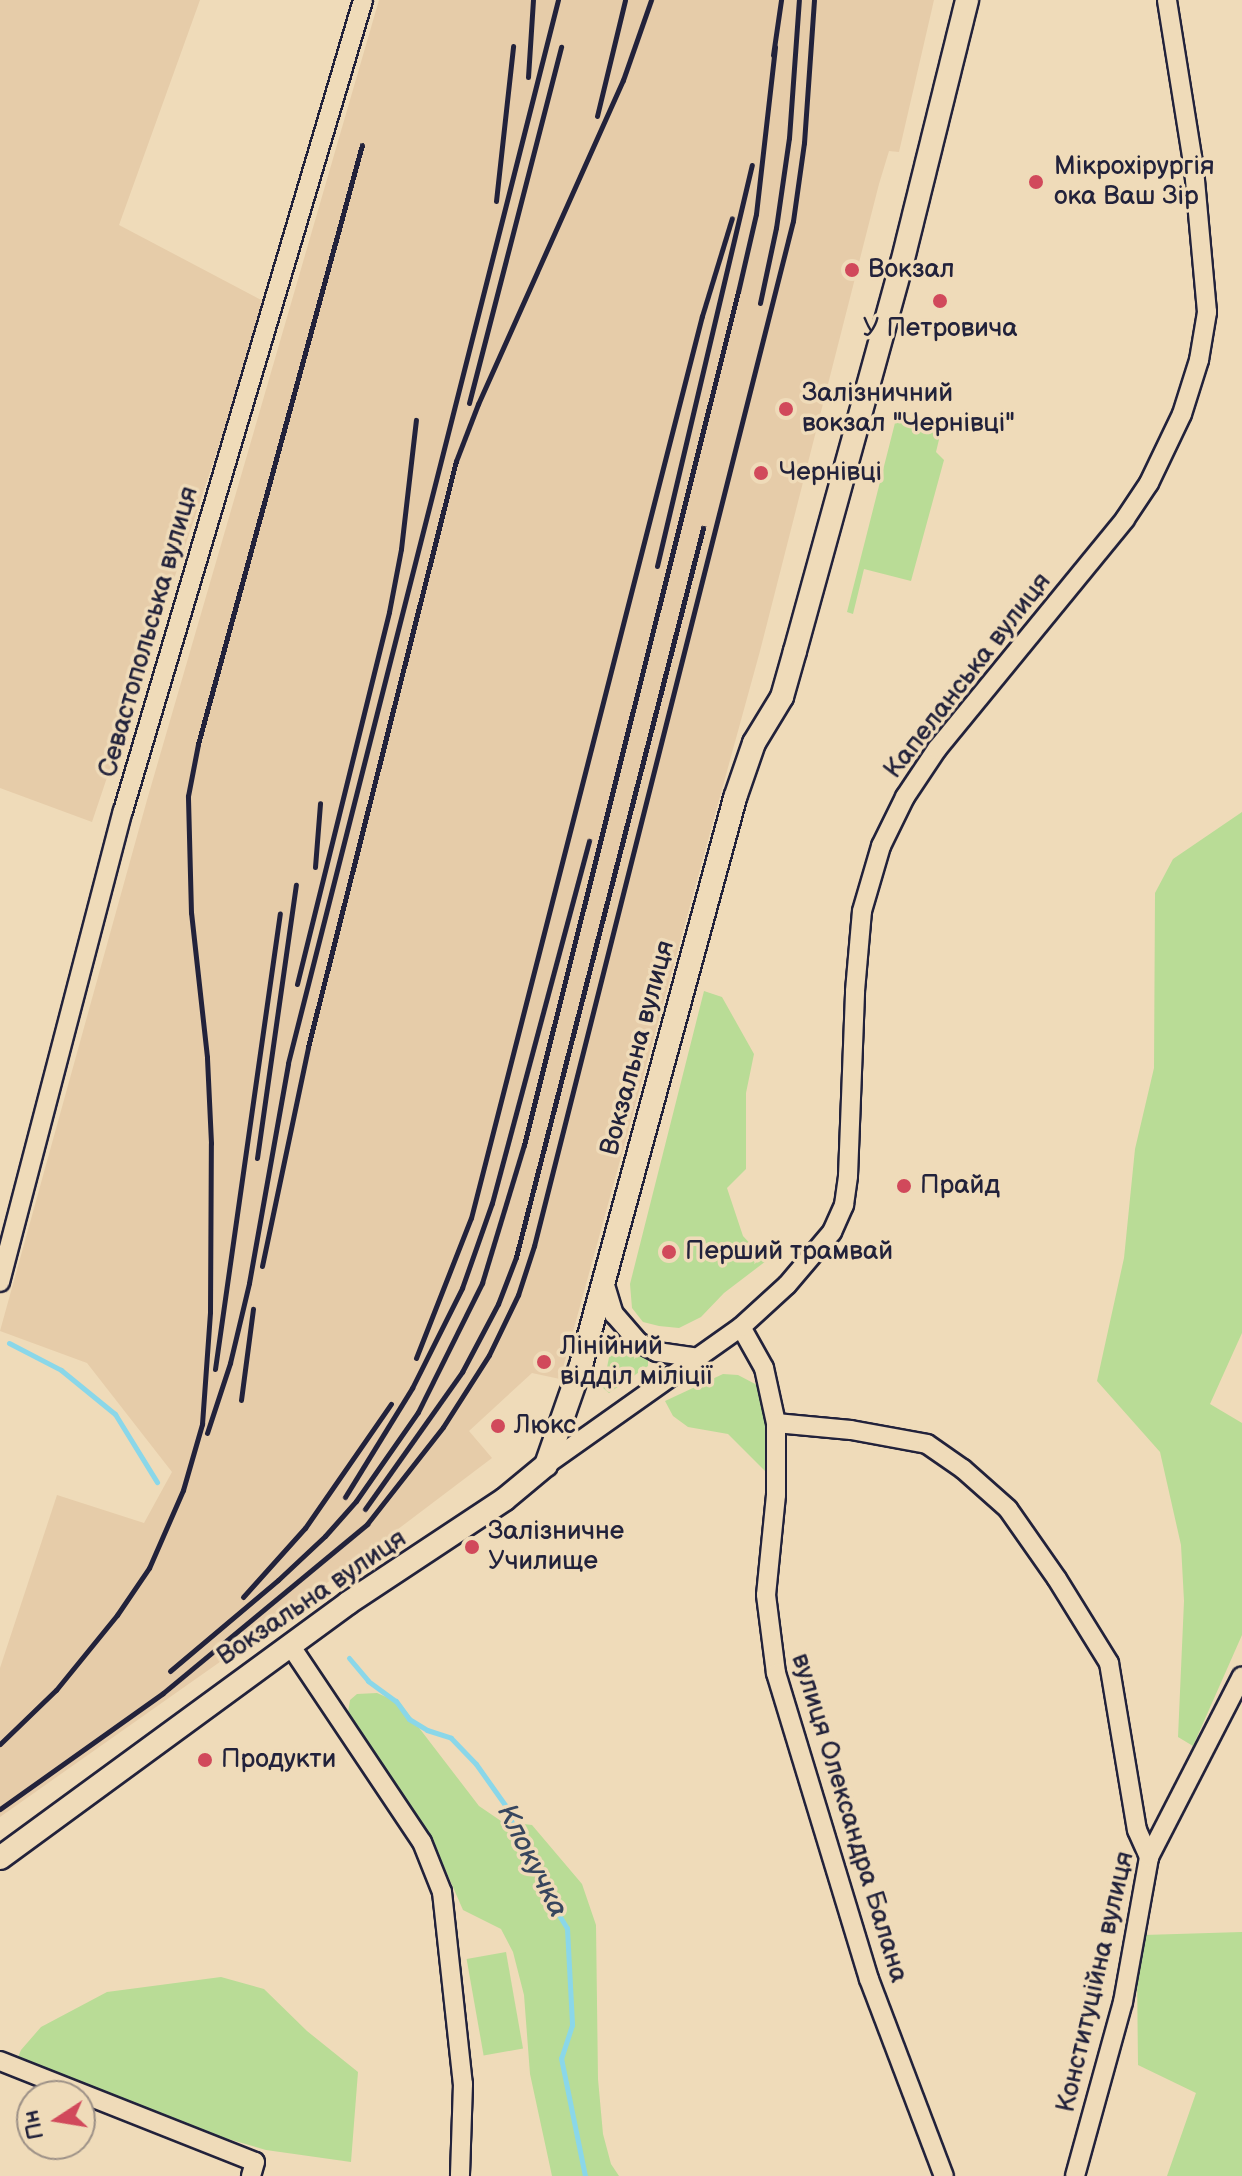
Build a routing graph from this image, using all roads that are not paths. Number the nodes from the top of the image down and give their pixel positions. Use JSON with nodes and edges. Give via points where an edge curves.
{"nodes":[{"id":1,"x":363,"y":0,"type":"edge"},
{"id":2,"x":967,"y":0,"type":"edge"},
{"id":3,"x":1167,"y":0,"type":"edge"},
{"id":4,"x":0,"y":1282,"type":"edge"},
{"id":5,"x":604,"y":1282,"type":"junction"},
{"id":6,"x":741,"y":1327,"type":"junction"},
{"id":7,"x":624,"y":1329,"type":"junction"},
{"id":8,"x":587,"y":1345,"type":"junction"},
{"id":9,"x":694,"y":1357,"type":"junction"},
{"id":10,"x":776,"y":1423,"type":"junction"},
{"id":11,"x":546,"y":1465,"type":"junction"},
{"id":12,"x":290,"y":1645,"type":"junction"},
{"id":13,"x":1242,"y":1676,"type":"edge"},
{"id":14,"x":1149,"y":1857,"type":"junction"},
{"id":15,"x":0,"y":1858,"type":"edge"},
{"id":16,"x":0,"y":2061,"type":"edge"},
{"id":17,"x":251,"y":2176,"type":"edge"},
{"id":18,"x":460,"y":2176,"type":"edge"},
{"id":19,"x":944,"y":2176,"type":"edge"},
{"id":20,"x":1075,"y":2176,"type":"edge"}],
"edges":[{"from":1,"to":4,"type":"street","name":"Севастопольська вулиця","via":[[123,811]]},
{"from":2,"to":5,"type":"main road","name":"Вокзальна вулиця","via":[[902,263],[782,697],[754,743],[739,783]]},
{"from":3,"to":6,"type":"street","name":"Капеланська вулиця","via":[[1205,269],[1204,337],[1191,388],[1173,436],[1131,510],[937,749],[881,846],[862,911],[844,1205],[815,1254]]},
{"from":5,"to":7,"type":"street"},
{"from":5,"to":8,"type":"main road","name":"Вокзальна вулиця"},
{"from":6,"to":9,"type":"street","name":"Капеланська вулиця"},
{"from":6,"to":10,"type":"street","name":"вулиця Олександра Балана","via":[[764,1368]]},
{"from":7,"to":8,"type":"street","via":[[600,1332]]},
{"from":7,"to":9,"type":"street","via":[[657,1352]]},
{"from":8,"to":11,"type":"main road","name":"Вокзальна вулиця"},
{"from":9,"to":11,"type":"street","name":"Капеланська вулиця"},
{"from":10,"to":14,"type":"street","via":[[927,1444],[1008,1509],[1109,1663],[1137,1830]]},
{"from":10,"to":19,"type":"street","name":"вулиця Олександра Балана","via":[[776,1495],[766,1595],[776,1673],[869,1979]]},
{"from":11,"to":12,"type":"main road","name":"Вокзальна вулиця","via":[[505,1499]]},
{"from":12,"to":15,"type":"main road","name":"Вокзальна вулиця"},
{"from":12,"to":18,"type":"street","via":[[422,1842],[442,1892],[463,2084]]},
{"from":13,"to":14,"type":"street","name":"Конституційна вулиця"},
{"from":14,"to":20,"type":"street","name":"Конституційна вулиця","via":[[1123,2002]]},
{"from":16,"to":17,"type":"street","via":[[255,2162]]}]}
